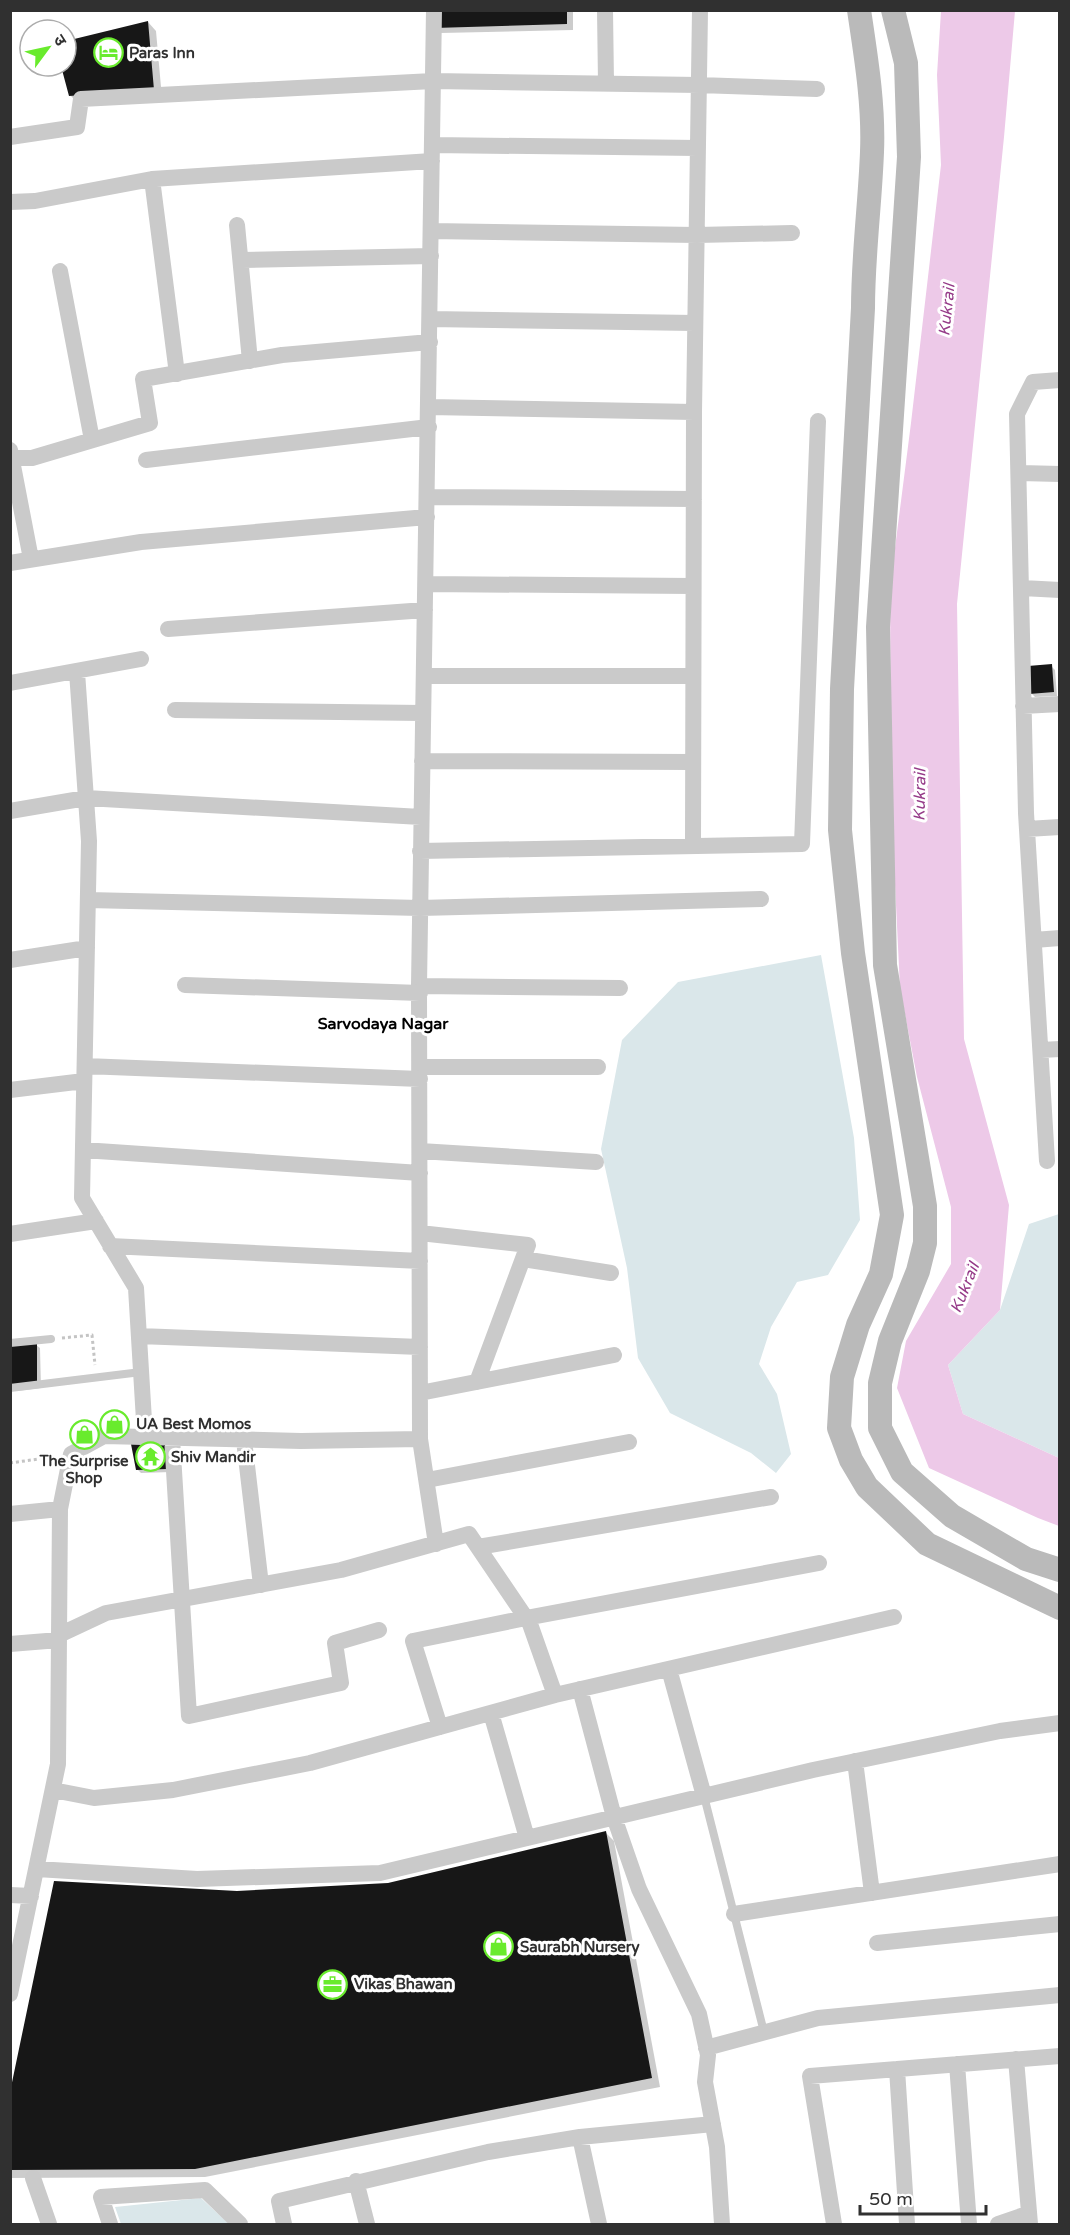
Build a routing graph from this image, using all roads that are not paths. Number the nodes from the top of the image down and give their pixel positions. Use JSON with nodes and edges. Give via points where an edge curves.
{"nodes":[{"id":1,"x":434,"y":10,"type":"edge"},
{"id":2,"x":605,"y":10,"type":"edge"},
{"id":3,"x":700,"y":10,"type":"edge"},
{"id":4,"x":859,"y":10,"type":"edge"},
{"id":5,"x":893,"y":10,"type":"edge"},
{"id":6,"x":433,"y":81,"type":"junction"},
{"id":7,"x":606,"y":83,"type":"junction"},
{"id":8,"x":699,"y":85,"type":"junction"},
{"id":9,"x":817,"y":89,"type":"dead end"},
{"id":10,"x":10,"y":137,"type":"edge"},
{"id":11,"x":698,"y":148,"type":"junction"},
{"id":12,"x":432,"y":153,"type":"junction"},
{"id":13,"x":152,"y":180,"type":"junction"},
{"id":14,"x":10,"y":202,"type":"edge"},
{"id":15,"x":237,"y":225,"type":"dead end"},
{"id":16,"x":431,"y":231,"type":"junction"},
{"id":17,"x":792,"y":233,"type":"dead end"},
{"id":18,"x":697,"y":235,"type":"junction"},
{"id":19,"x":431,"y":256,"type":"junction"},
{"id":20,"x":242,"y":260,"type":"junction"},
{"id":21,"x":60,"y":272,"type":"dead end"},
{"id":22,"x":430,"y":319,"type":"junction"},
{"id":23,"x":695,"y":323,"type":"junction"},
{"id":24,"x":430,"y":342,"type":"junction"},
{"id":25,"x":250,"y":361,"type":"junction"},
{"id":26,"x":177,"y":374,"type":"junction"},
{"id":27,"x":1059,"y":380,"type":"edge"},
{"id":28,"x":429,"y":407,"type":"junction"},
{"id":29,"x":694,"y":412,"type":"junction"},
{"id":30,"x":818,"y":421,"type":"dead end"},
{"id":31,"x":429,"y":427,"type":"junction"},
{"id":32,"x":92,"y":440,"type":"junction"},
{"id":33,"x":11,"y":455,"type":"edge"},
{"id":34,"x":146,"y":460,"type":"dead end"},
{"id":35,"x":1020,"y":473,"type":"junction"},
{"id":36,"x":1059,"y":474,"type":"edge"},
{"id":37,"x":428,"y":497,"type":"junction"},
{"id":38,"x":694,"y":499,"type":"junction"},
{"id":39,"x":428,"y":517,"type":"junction"},
{"id":40,"x":31,"y":560,"type":"junction"},
{"id":41,"x":10,"y":563,"type":"edge"},
{"id":42,"x":426,"y":584,"type":"junction"},
{"id":43,"x":693,"y":586,"type":"junction"},
{"id":44,"x":1022,"y":588,"type":"junction"},
{"id":45,"x":1059,"y":590,"type":"edge"},
{"id":46,"x":425,"y":610,"type":"junction"},
{"id":47,"x":168,"y":628,"type":"dead end"},
{"id":48,"x":141,"y":659,"type":"dead end"},
{"id":49,"x":77,"y":672,"type":"junction"},
{"id":50,"x":424,"y":676,"type":"junction"},
{"id":51,"x":693,"y":676,"type":"junction"},
{"id":52,"x":10,"y":683,"type":"edge"},
{"id":53,"x":1059,"y":704,"type":"edge"},
{"id":54,"x":1023,"y":706,"type":"junction"},
{"id":55,"x":175,"y":710,"type":"dead end"},
{"id":56,"x":423,"y":712,"type":"junction"},
{"id":57,"x":422,"y":761,"type":"junction"},
{"id":58,"x":693,"y":762,"type":"junction"},
{"id":59,"x":86,"y":798,"type":"junction"},
{"id":60,"x":10,"y":811,"type":"edge"},
{"id":61,"x":421,"y":817,"type":"junction"},
{"id":62,"x":1059,"y":827,"type":"edge"},
{"id":63,"x":1027,"y":829,"type":"junction"},
{"id":64,"x":693,"y":846,"type":"junction"},
{"id":65,"x":420,"y":851,"type":"junction"},
{"id":66,"x":760,"y":899,"type":"dead end"},
{"id":67,"x":88,"y":900,"type":"junction"},
{"id":68,"x":420,"y":908,"type":"junction"},
{"id":69,"x":1059,"y":938,"type":"edge"},
{"id":70,"x":1034,"y":940,"type":"junction"},
{"id":71,"x":87,"y":948,"type":"junction"},
{"id":72,"x":10,"y":960,"type":"edge"},
{"id":73,"x":185,"y":985,"type":"dead end"},
{"id":74,"x":620,"y":988,"type":"dead end"},
{"id":75,"x":420,"y":989,"type":"junction"},
{"id":76,"x":1059,"y":1049,"type":"edge"},
{"id":77,"x":1041,"y":1050,"type":"junction"},
{"id":78,"x":598,"y":1067,"type":"dead end"},
{"id":79,"x":420,"y":1073,"type":"junction"},
{"id":80,"x":84,"y":1074,"type":"junction"},
{"id":81,"x":10,"y":1090,"type":"edge"},
{"id":82,"x":83,"y":1150,"type":"junction"},
{"id":83,"x":420,"y":1151,"type":"junction"},
{"id":84,"x":1047,"y":1161,"type":"dead end"},
{"id":85,"x":596,"y":1162,"type":"dead end"},
{"id":86,"x":420,"y":1173,"type":"junction"},
{"id":87,"x":96,"y":1221,"type":"junction"},
{"id":88,"x":420,"y":1233,"type":"junction"},
{"id":89,"x":10,"y":1234,"type":"edge"},
{"id":90,"x":110,"y":1246,"type":"junction"},
{"id":91,"x":523,"y":1259,"type":"junction"},
{"id":92,"x":420,"y":1260,"type":"junction"},
{"id":93,"x":611,"y":1273,"type":"dead end"},
{"id":94,"x":139,"y":1336,"type":"junction"},
{"id":95,"x":51,"y":1339,"type":"road end"},
{"id":96,"x":10,"y":1343,"type":"edge"},
{"id":97,"x":420,"y":1347,"type":"junction"},
{"id":98,"x":614,"y":1355,"type":"dead end"},
{"id":99,"x":141,"y":1371,"type":"junction"},
{"id":100,"x":477,"y":1382,"type":"junction"},
{"id":101,"x":10,"y":1388,"type":"edge"},
{"id":102,"x":420,"y":1393,"type":"junction"},
{"id":103,"x":145,"y":1437,"type":"junction"},
{"id":104,"x":172,"y":1438,"type":"junction"},
{"id":105,"x":420,"y":1438,"type":"junction"},
{"id":106,"x":244,"y":1440,"type":"junction"},
{"id":107,"x":629,"y":1442,"type":"dead end"},
{"id":108,"x":427,"y":1480,"type":"junction"},
{"id":109,"x":771,"y":1497,"type":"dead end"},
{"id":110,"x":60,"y":1509,"type":"junction"},
{"id":111,"x":10,"y":1514,"type":"edge"},
{"id":112,"x":436,"y":1544,"type":"junction"},
{"id":113,"x":478,"y":1547,"type":"junction"},
{"id":114,"x":819,"y":1563,"type":"dead end"},
{"id":115,"x":1059,"y":1570,"type":"edge"},
{"id":116,"x":261,"y":1585,"type":"junction"},
{"id":117,"x":182,"y":1599,"type":"junction"},
{"id":118,"x":1059,"y":1608,"type":"edge"},
{"id":119,"x":894,"y":1617,"type":"dead end"},
{"id":120,"x":526,"y":1618,"type":"junction"},
{"id":121,"x":379,"y":1630,"type":"dead end"},
{"id":122,"x":59,"y":1638,"type":"junction"},
{"id":123,"x":10,"y":1644,"type":"edge"},
{"id":124,"x":669,"y":1669,"type":"junction"},
{"id":125,"x":580,"y":1689,"type":"junction"},
{"id":126,"x":555,"y":1695,"type":"junction"},
{"id":127,"x":491,"y":1713,"type":"junction"},
{"id":128,"x":1059,"y":1723,"type":"edge"},
{"id":129,"x":440,"y":1727,"type":"junction"},
{"id":130,"x":855,"y":1761,"type":"junction"},
{"id":131,"x":53,"y":1790,"type":"junction"},
{"id":132,"x":704,"y":1796,"type":"junction"},
{"id":133,"x":614,"y":1818,"type":"junction"},
{"id":134,"x":527,"y":1838,"type":"junction"},
{"id":135,"x":1059,"y":1863,"type":"edge"},
{"id":136,"x":37,"y":1869,"type":"junction"},
{"id":137,"x":872,"y":1893,"type":"junction"},
{"id":138,"x":10,"y":1895,"type":"edge"},
{"id":139,"x":31,"y":1896,"type":"junction"},
{"id":140,"x":734,"y":1914,"type":"junction"},
{"id":141,"x":1059,"y":1924,"type":"edge"},
{"id":142,"x":877,"y":1943,"type":"dead end"},
{"id":143,"x":12,"y":1977,"type":"edge"},
{"id":144,"x":10,"y":1994,"type":"edge"},
{"id":145,"x":1059,"y":1995,"type":"edge"},
{"id":146,"x":764,"y":2032,"type":"junction"},
{"id":147,"x":706,"y":2048,"type":"junction"},
{"id":148,"x":1059,"y":2056,"type":"edge"},
{"id":149,"x":1016,"y":2059,"type":"junction"},
{"id":150,"x":957,"y":2064,"type":"junction"},
{"id":151,"x":897,"y":2069,"type":"junction"},
{"id":152,"x":713,"y":2124,"type":"junction"},
{"id":153,"x":580,"y":2137,"type":"junction"},
{"id":154,"x":33,"y":2178,"type":"dead end"},
{"id":155,"x":356,"y":2181,"type":"junction"},
{"id":156,"x":1029,"y":2219,"type":"edge"},
{"id":157,"x":49,"y":2224,"type":"edge"},
{"id":158,"x":110,"y":2224,"type":"edge"},
{"id":159,"x":240,"y":2224,"type":"edge"},
{"id":160,"x":284,"y":2224,"type":"edge"},
{"id":161,"x":367,"y":2224,"type":"edge"},
{"id":162,"x":599,"y":2224,"type":"edge"},
{"id":163,"x":722,"y":2224,"type":"edge"},
{"id":164,"x":834,"y":2224,"type":"edge"},
{"id":165,"x":907,"y":2224,"type":"edge"},
{"id":166,"x":969,"y":2224,"type":"edge"},
{"id":167,"x":998,"y":2224,"type":"edge"}],
"edges":[{"from":1,"to":6,"type":"street"},
{"from":2,"to":7,"type":"street"},
{"from":3,"to":8,"type":"street"},
{"from":4,"to":118,"type":"street","via":[[869,77],[872,151],[842,689],[840,830],[853,954],[892,1215],[881,1274],[858,1325],[842,1377],[839,1428],[867,1486],[927,1544]]},
{"from":5,"to":115,"type":"street","via":[[906,63],[909,157],[878,627],[885,965],[925,1206],[925,1243],[890,1341],[880,1383],[880,1428],[902,1472],[952,1515],[1026,1559]]},
{"from":6,"to":7,"type":"street"},
{"from":6,"to":10,"type":"street","via":[[81,99],[77,127]]},
{"from":6,"to":12,"type":"street"},
{"from":7,"to":8,"type":"street"},
{"from":8,"to":9,"type":"street"},
{"from":8,"to":11,"type":"street"},
{"from":11,"to":12,"type":"street"},
{"from":11,"to":18,"type":"street"},
{"from":12,"to":13,"type":"street"},
{"from":12,"to":16,"type":"street"},
{"from":13,"to":14,"type":"street"},
{"from":13,"to":26,"type":"street"},
{"from":15,"to":20,"type":"street"},
{"from":16,"to":18,"type":"street"},
{"from":16,"to":19,"type":"street"},
{"from":17,"to":18,"type":"street"},
{"from":18,"to":23,"type":"street"},
{"from":19,"to":20,"type":"street"},
{"from":19,"to":22,"type":"street"},
{"from":20,"to":25,"type":"street"},
{"from":21,"to":32,"type":"street"},
{"from":22,"to":23,"type":"street"},
{"from":22,"to":24,"type":"street"},
{"from":23,"to":29,"type":"street"},
{"from":24,"to":25,"type":"street"},
{"from":24,"to":28,"type":"street"},
{"from":25,"to":26,"type":"street"},
{"from":26,"to":32,"type":"street","via":[[143,379],[150,423]]},
{"from":27,"to":35,"type":"street","via":[[1033,382],[1017,414]]},
{"from":28,"to":29,"type":"street"},
{"from":28,"to":31,"type":"street"},
{"from":29,"to":38,"type":"street"},
{"from":30,"to":64,"type":"street","via":[[802,844]]},
{"from":31,"to":34,"type":"street"},
{"from":31,"to":37,"type":"street"},
{"from":32,"to":33,"type":"street","via":[[32,458]]},
{"from":33,"to":40,"type":"street"},
{"from":35,"to":36,"type":"street"},
{"from":35,"to":44,"type":"street"},
{"from":37,"to":38,"type":"street"},
{"from":37,"to":39,"type":"street"},
{"from":38,"to":43,"type":"street"},
{"from":39,"to":40,"type":"street","via":[[141,542]]},
{"from":39,"to":42,"type":"street"},
{"from":40,"to":41,"type":"street"},
{"from":42,"to":43,"type":"street"},
{"from":42,"to":46,"type":"street"},
{"from":43,"to":51,"type":"street"},
{"from":44,"to":45,"type":"street"},
{"from":44,"to":54,"type":"street"},
{"from":46,"to":47,"type":"street"},
{"from":46,"to":50,"type":"street"},
{"from":48,"to":49,"type":"street"},
{"from":49,"to":52,"type":"street"},
{"from":49,"to":59,"type":"street"},
{"from":50,"to":51,"type":"street"},
{"from":50,"to":56,"type":"street"},
{"from":51,"to":58,"type":"street"},
{"from":53,"to":54,"type":"street"},
{"from":54,"to":63,"type":"street"},
{"from":55,"to":56,"type":"street"},
{"from":56,"to":57,"type":"street"},
{"from":57,"to":58,"type":"street"},
{"from":57,"to":61,"type":"street"},
{"from":58,"to":64,"type":"street"},
{"from":59,"to":60,"type":"street"},
{"from":59,"to":61,"type":"street"},
{"from":59,"to":67,"type":"street"},
{"from":61,"to":65,"type":"street"},
{"from":62,"to":63,"type":"street"},
{"from":63,"to":70,"type":"street"},
{"from":64,"to":65,"type":"street"},
{"from":65,"to":68,"type":"street"},
{"from":66,"to":68,"type":"street"},
{"from":67,"to":68,"type":"street"},
{"from":67,"to":71,"type":"street"},
{"from":68,"to":75,"type":"street"},
{"from":69,"to":70,"type":"street"},
{"from":70,"to":77,"type":"street"},
{"from":71,"to":72,"type":"street"},
{"from":71,"to":80,"type":"street"},
{"from":73,"to":75,"type":"street"},
{"from":74,"to":75,"type":"street"},
{"from":75,"to":79,"type":"street"},
{"from":76,"to":77,"type":"street"},
{"from":77,"to":84,"type":"street"},
{"from":78,"to":79,"type":"street"},
{"from":79,"to":80,"type":"street"},
{"from":79,"to":83,"type":"street"},
{"from":80,"to":81,"type":"street"},
{"from":80,"to":82,"type":"street"},
{"from":82,"to":86,"type":"street"},
{"from":82,"to":87,"type":"street","via":[[82,1198]]},
{"from":83,"to":85,"type":"street"},
{"from":83,"to":86,"type":"street"},
{"from":86,"to":88,"type":"street"},
{"from":87,"to":89,"type":"street"},
{"from":87,"to":90,"type":"street"},
{"from":88,"to":91,"type":"street","via":[[528,1245]]},
{"from":88,"to":92,"type":"street"},
{"from":90,"to":92,"type":"street"},
{"from":90,"to":94,"type":"street","via":[[136,1288]]},
{"from":91,"to":93,"type":"street"},
{"from":91,"to":100,"type":"street"},
{"from":92,"to":97,"type":"street"},
{"from":94,"to":97,"type":"street"},
{"from":94,"to":99,"type":"street"},
{"from":95,"to":96,"type":"lane"},
{"from":97,"to":102,"type":"street"},
{"from":98,"to":100,"type":"street"},
{"from":99,"to":101,"type":"lane"},
{"from":99,"to":103,"type":"street"},
{"from":100,"to":102,"type":"street"},
{"from":102,"to":105,"type":"street"},
{"from":103,"to":104,"type":"street"},
{"from":103,"to":110,"type":"street","via":[[104,1436],[71,1454]]},
{"from":104,"to":106,"type":"street"},
{"from":104,"to":117,"type":"street"},
{"from":105,"to":106,"type":"street"},
{"from":105,"to":108,"type":"street"},
{"from":106,"to":116,"type":"street"},
{"from":107,"to":108,"type":"street"},
{"from":108,"to":112,"type":"street"},
{"from":109,"to":113,"type":"street"},
{"from":110,"to":111,"type":"street"},
{"from":110,"to":122,"type":"street"},
{"from":112,"to":113,"type":"street","via":[[469,1534]]},
{"from":112,"to":116,"type":"street","via":[[341,1570]]},
{"from":113,"to":120,"type":"street"},
{"from":114,"to":120,"type":"street"},
{"from":116,"to":117,"type":"street"},
{"from":117,"to":121,"type":"street","via":[[189,1716],[341,1683],[334,1643]]},
{"from":117,"to":122,"type":"street","via":[[106,1613]]},
{"from":119,"to":124,"type":"street"},
{"from":120,"to":126,"type":"street"},
{"from":120,"to":129,"type":"street","via":[[413,1641]]},
{"from":122,"to":123,"type":"street"},
{"from":122,"to":131,"type":"street","via":[[58,1764]]},
{"from":124,"to":125,"type":"street"},
{"from":124,"to":132,"type":"street"},
{"from":125,"to":126,"type":"street"},
{"from":125,"to":133,"type":"street"},
{"from":126,"to":127,"type":"street"},
{"from":127,"to":129,"type":"street"},
{"from":127,"to":134,"type":"street"},
{"from":128,"to":130,"type":"street"},
{"from":129,"to":131,"type":"street","via":[[310,1763],[173,1790],[94,1798]]},
{"from":130,"to":132,"type":"street"},
{"from":130,"to":137,"type":"street"},
{"from":131,"to":136,"type":"street"},
{"from":132,"to":133,"type":"street"},
{"from":132,"to":140,"type":"lane"},
{"from":133,"to":134,"type":"street"},
{"from":133,"to":147,"type":"street","via":[[639,1889],[699,2014]]},
{"from":134,"to":136,"type":"street","via":[[380,1873],[197,1880]]},
{"from":135,"to":137,"type":"street"},
{"from":136,"to":139,"type":"street"},
{"from":137,"to":140,"type":"street"},
{"from":138,"to":139,"type":"street"},
{"from":139,"to":143,"type":"street"},
{"from":140,"to":146,"type":"lane"},
{"from":141,"to":142,"type":"street"},
{"from":143,"to":144,"type":"street"},
{"from":145,"to":146,"type":"street","via":[[818,2018]]},
{"from":146,"to":147,"type":"street"},
{"from":147,"to":152,"type":"street","via":[[705,2082]]},
{"from":148,"to":149,"type":"street"},
{"from":149,"to":150,"type":"street"},
{"from":149,"to":156,"type":"street"},
{"from":150,"to":151,"type":"street"},
{"from":150,"to":166,"type":"street"},
{"from":151,"to":164,"type":"street","via":[[810,2076]]},
{"from":151,"to":165,"type":"street"},
{"from":152,"to":153,"type":"street"},
{"from":152,"to":163,"type":"street"},
{"from":153,"to":155,"type":"street","via":[[488,2152]]},
{"from":153,"to":162,"type":"street"},
{"from":154,"to":157,"type":"street"},
{"from":155,"to":160,"type":"street","via":[[279,2201]]},
{"from":155,"to":161,"type":"street"},
{"from":156,"to":167,"type":"street"},
{"from":158,"to":159,"type":"street","via":[[101,2197],[205,2190]]}]}
